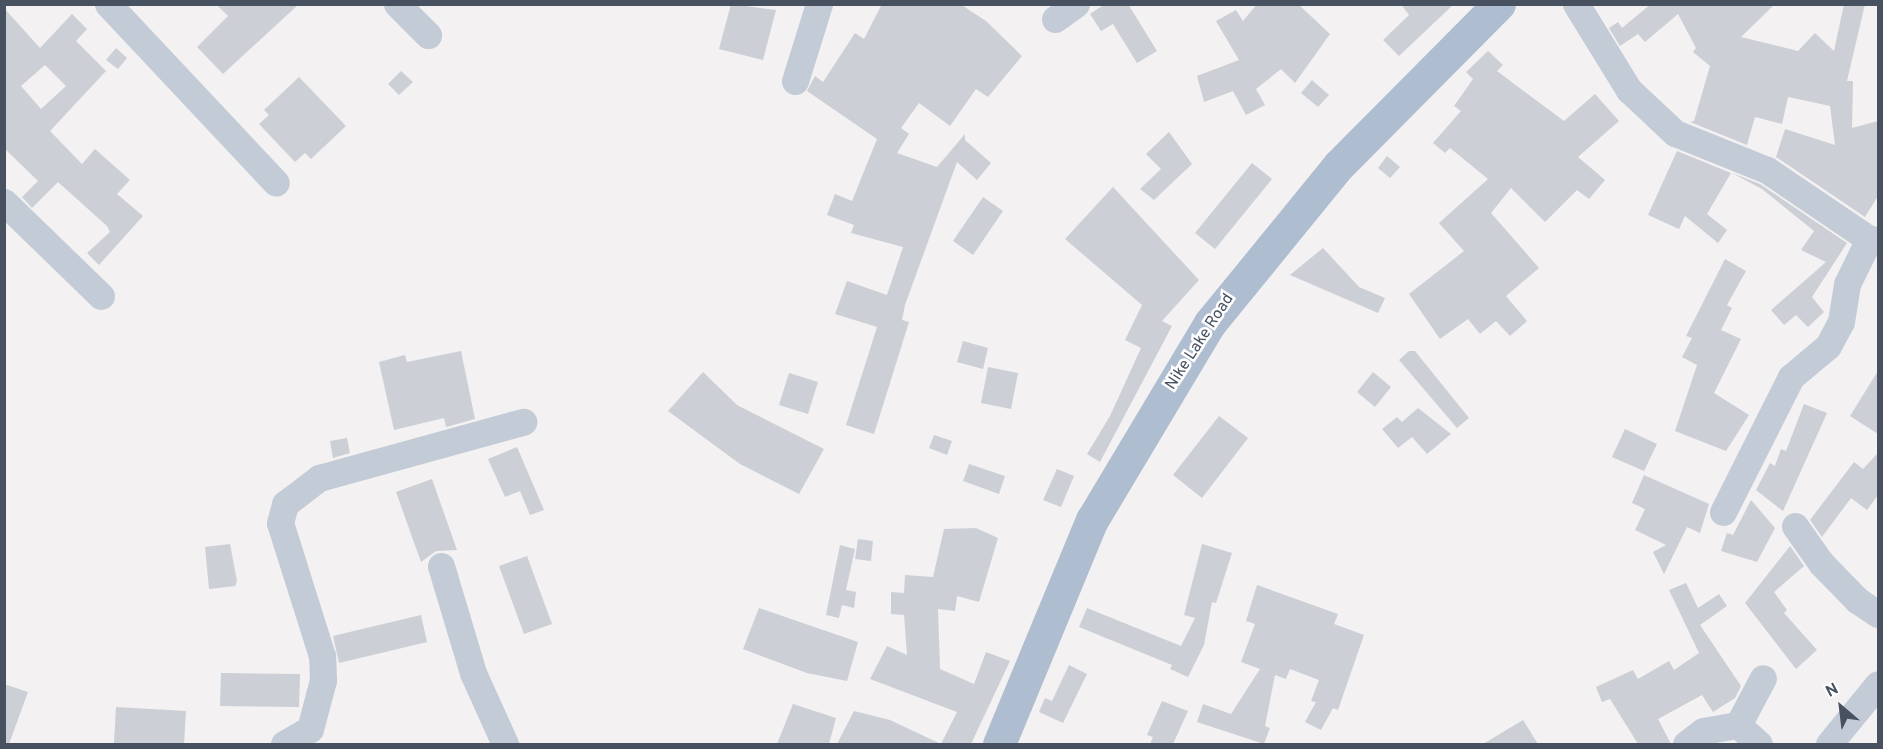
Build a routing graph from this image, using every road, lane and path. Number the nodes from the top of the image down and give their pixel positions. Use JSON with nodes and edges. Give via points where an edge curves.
{"nodes":[{"id":1,"x":108,"y":4,"type":"edge"},
{"id":2,"x":397,"y":4,"type":"edge"},
{"id":3,"x":819,"y":4,"type":"edge"},
{"id":4,"x":1499,"y":4,"type":"edge"},
{"id":5,"x":1576,"y":4,"type":"edge"},
{"id":6,"x":428,"y":35,"type":"dead end"},
{"id":7,"x":795,"y":81,"type":"dead end"},
{"id":8,"x":276,"y":183,"type":"dead end"},
{"id":9,"x":4,"y":201,"type":"edge"},
{"id":10,"x":1874,"y":240,"type":"edge"},
{"id":11,"x":101,"y":296,"type":"dead end"},
{"id":12,"x":523,"y":422,"type":"dead end"},
{"id":13,"x":1724,"y":512,"type":"dead end"},
{"id":14,"x":1795,"y":526,"type":"dead end"},
{"id":15,"x":441,"y":566,"type":"dead end"},
{"id":16,"x":1878,"y":614,"type":"edge"},
{"id":17,"x":1763,"y":678,"type":"dead end"},
{"id":18,"x":1878,"y":684,"type":"edge"},
{"id":19,"x":1738,"y":725,"type":"junction"},
{"id":20,"x":284,"y":744,"type":"edge"},
{"id":21,"x":505,"y":744,"type":"edge"},
{"id":22,"x":999,"y":744,"type":"edge"},
{"id":23,"x":1686,"y":744,"type":"edge"},
{"id":24,"x":1759,"y":744,"type":"edge"},
{"id":25,"x":1829,"y":744,"type":"edge"}],
"edges":[{"from":1,"to":8,"type":"street"},
{"from":2,"to":6,"type":"street"},
{"from":3,"to":7,"type":"street"},
{"from":4,"to":22,"type":"main road","name":"Nike Lake Road","via":[[1339,165],[1210,323],[1092,520]]},
{"from":5,"to":10,"type":"street","via":[[1629,90],[1675,133],[1767,170]]},
{"from":9,"to":11,"type":"street"},
{"from":10,"to":13,"type":"street","via":[[1847,284],[1841,322],[1828,346],[1791,377]]},
{"from":12,"to":20,"type":"street","via":[[319,478],[285,504],[280,523],[322,656],[323,680],[310,729]]},
{"from":14,"to":16,"type":"street","via":[[1821,563],[1857,600]]},
{"from":15,"to":21,"type":"street","via":[[473,673]]},
{"from":17,"to":19,"type":"street"},
{"from":18,"to":25,"type":"street"},
{"from":19,"to":23,"type":"street","via":[[1703,731]]},
{"from":19,"to":24,"type":"street"}]}
